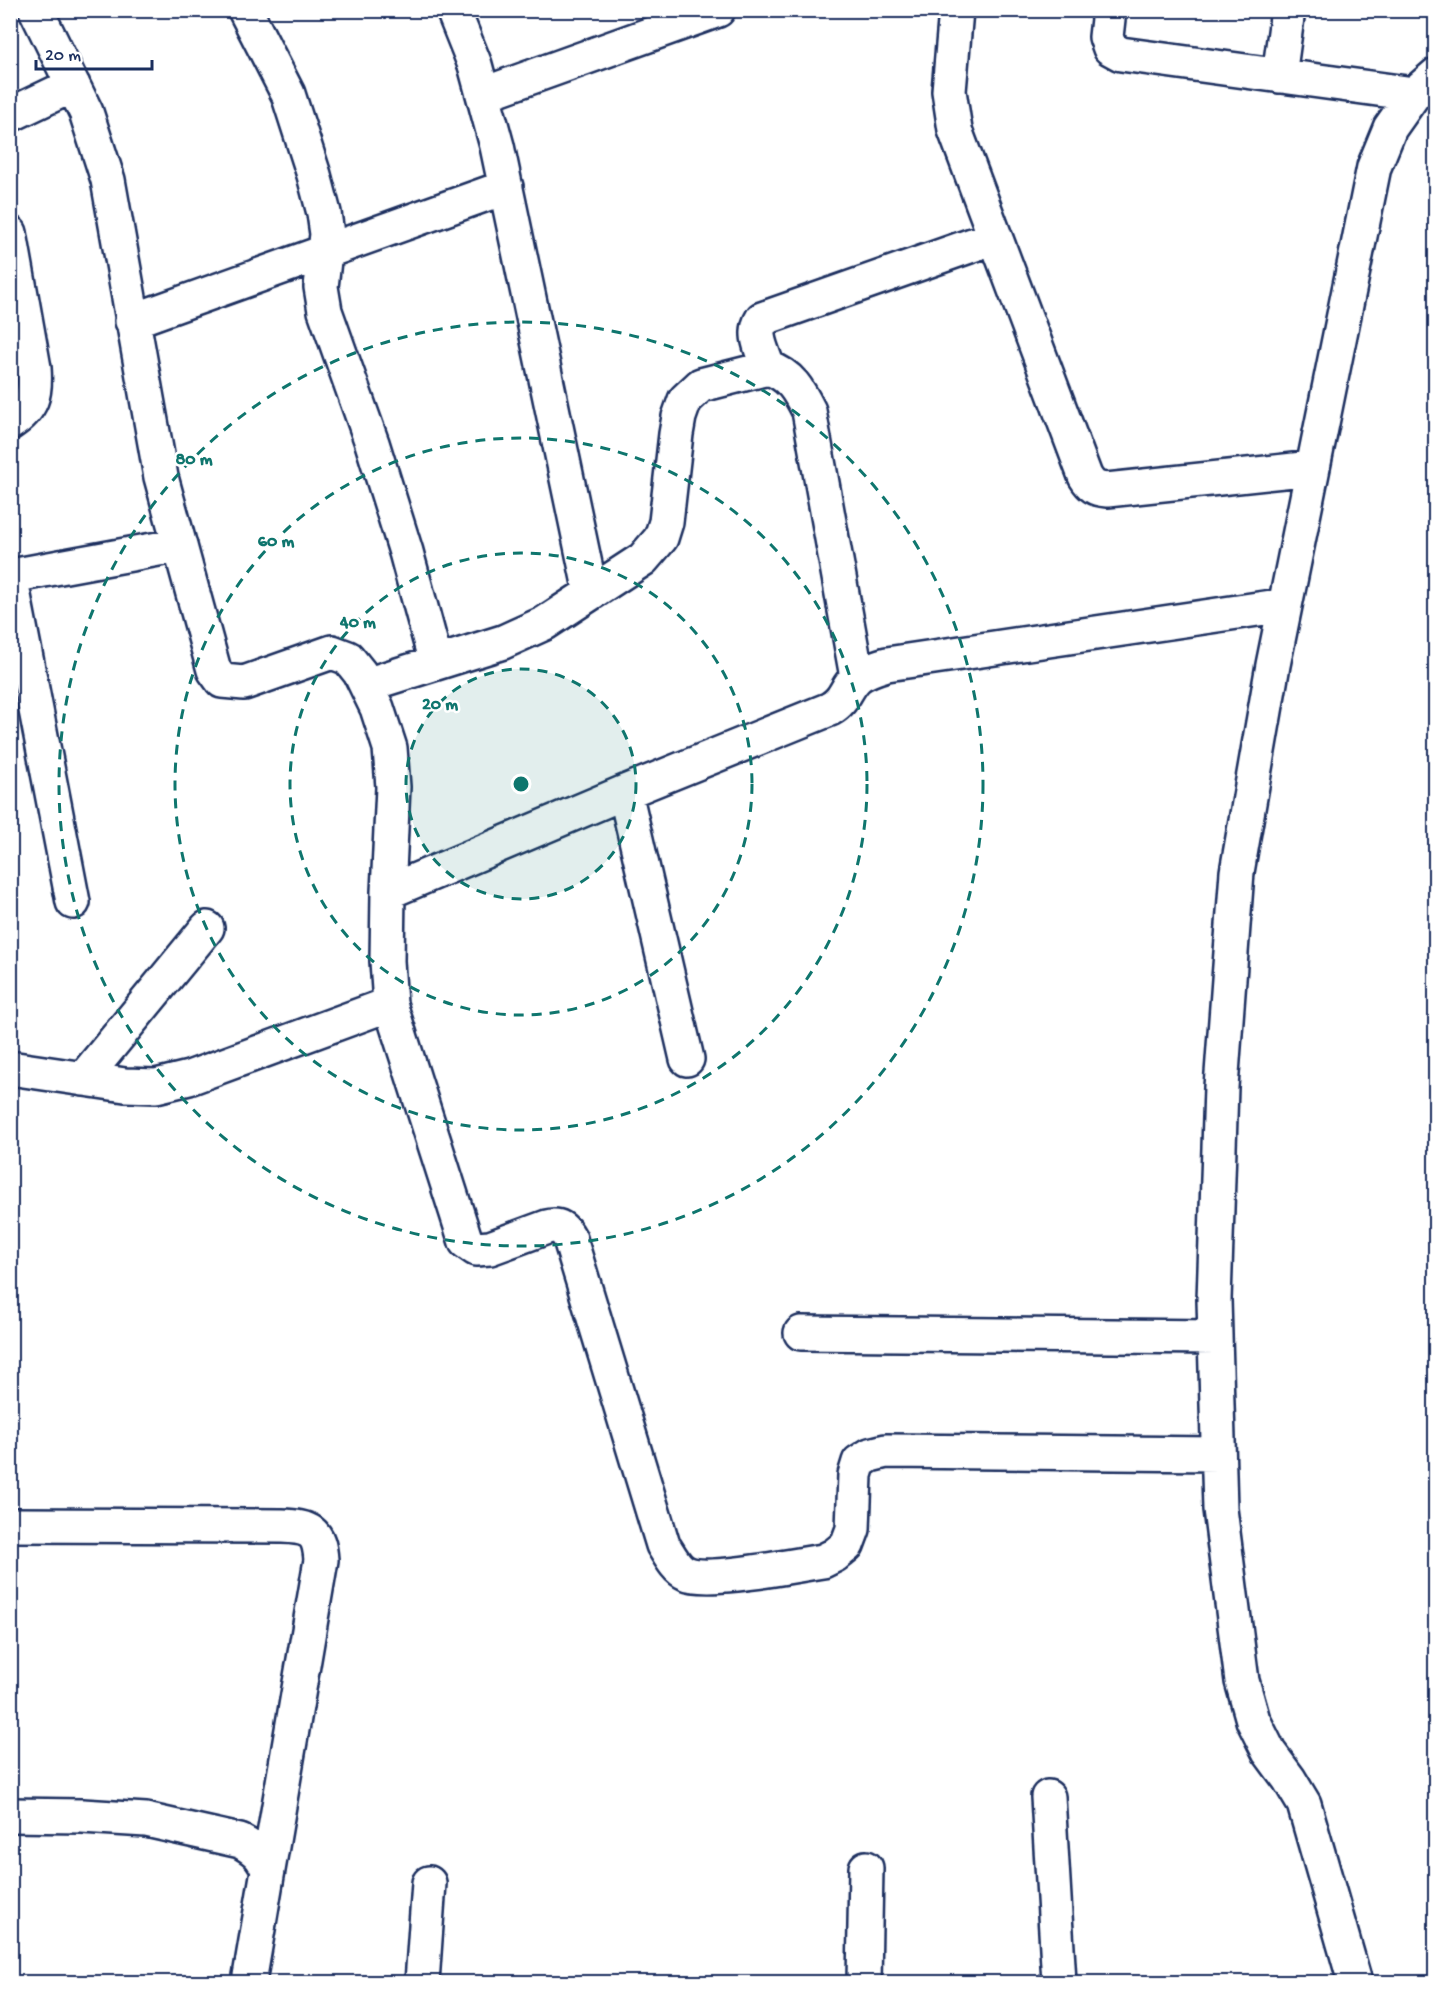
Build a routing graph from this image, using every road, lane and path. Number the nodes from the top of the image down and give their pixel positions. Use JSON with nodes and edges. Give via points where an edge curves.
{"nodes":[{"id":1,"x":36,"y":10,"type":"edge"},
{"id":2,"x":245,"y":10,"type":"edge"},
{"id":3,"x":453,"y":10,"type":"edge"},
{"id":4,"x":718,"y":10,"type":"edge"},
{"id":5,"x":956,"y":10,"type":"edge"},
{"id":6,"x":1108,"y":10,"type":"edge"},
{"id":7,"x":1288,"y":10,"type":"edge"},
{"id":8,"x":1279,"y":76,"type":"junction"},
{"id":9,"x":73,"y":85,"type":"junction"},
{"id":10,"x":1425,"y":85,"type":"edge"},
{"id":11,"x":484,"y":94,"type":"junction"},
{"id":12,"x":10,"y":115,"type":"edge"},
{"id":13,"x":506,"y":187,"type":"junction"},
{"id":14,"x":10,"y":233,"type":"edge"},
{"id":15,"x":995,"y":237,"type":"junction"},
{"id":16,"x":326,"y":252,"type":"junction"},
{"id":17,"x":132,"y":321,"type":"junction"},
{"id":18,"x":768,"y":368,"type":"junction"},
{"id":19,"x":10,"y":423,"type":"edge"},
{"id":20,"x":1312,"y":468,"type":"junction"},
{"id":21,"x":180,"y":545,"type":"junction"},
{"id":22,"x":11,"y":575,"type":"edge"},
{"id":23,"x":591,"y":592,"type":"junction"},
{"id":24,"x":1285,"y":604,"type":"junction"},
{"id":25,"x":436,"y":663,"type":"junction"},
{"id":26,"x":857,"y":677,"type":"junction"},
{"id":27,"x":366,"y":685,"type":"junction"},
{"id":28,"x":626,"y":792,"type":"junction"},
{"id":29,"x":388,"y":892,"type":"junction"},
{"id":30,"x":73,"y":902,"type":"dead end"},
{"id":31,"x":207,"y":928,"type":"dead end"},
{"id":32,"x":390,"y":1004,"type":"junction"},
{"id":33,"x":687,"y":1059,"type":"dead end"},
{"id":34,"x":10,"y":1068,"type":"edge"},
{"id":35,"x":83,"y":1079,"type":"junction"},
{"id":36,"x":801,"y":1333,"type":"dead end"},
{"id":37,"x":1215,"y":1337,"type":"junction"},
{"id":38,"x":1218,"y":1454,"type":"junction"},
{"id":39,"x":10,"y":1525,"type":"edge"},
{"id":40,"x":1048,"y":1797,"type":"dead end"},
{"id":41,"x":10,"y":1815,"type":"edge"},
{"id":42,"x":866,"y":1868,"type":"dead end"},
{"id":43,"x":268,"y":1870,"type":"junction"},
{"id":44,"x":429,"y":1883,"type":"dead end"},
{"id":45,"x":249,"y":1983,"type":"edge"},
{"id":46,"x":422,"y":1983,"type":"edge"},
{"id":47,"x":864,"y":1983,"type":"edge"},
{"id":48,"x":1059,"y":1983,"type":"edge"},
{"id":49,"x":1355,"y":1983,"type":"edge"}],
"edges":[{"from":1,"to":9,"type":"street"},
{"from":2,"to":16,"type":"street","via":[[288,94],[324,213]]},
{"from":3,"to":11,"type":"street"},
{"from":4,"to":11,"type":"street"},
{"from":5,"to":15,"type":"street","via":[[950,91],[955,130]]},
{"from":6,"to":8,"type":"street","via":[[1106,37],[1110,48],[1121,54]]},
{"from":7,"to":8,"type":"street"},
{"from":8,"to":10,"type":"street"},
{"from":9,"to":12,"type":"street"},
{"from":9,"to":17,"type":"street","via":[[108,180]]},
{"from":10,"to":20,"type":"street","via":[[1390,128],[1374,167]]},
{"from":11,"to":13,"type":"street"},
{"from":13,"to":16,"type":"street"},
{"from":13,"to":23,"type":"street"},
{"from":14,"to":19,"type":"street","via":[[36,387],[30,405]]},
{"from":15,"to":18,"type":"street","via":[[762,319],[756,333]]},
{"from":15,"to":20,"type":"street","via":[[1091,485],[1107,490]]},
{"from":16,"to":17,"type":"street"},
{"from":16,"to":25,"type":"street","via":[[321,287],[325,311],[372,443]]},
{"from":17,"to":21,"type":"street","via":[[161,477]]},
{"from":18,"to":23,"type":"street","via":[[701,385],[685,400],[676,434],[662,538],[644,559]]},
{"from":18,"to":26,"type":"street","via":[[793,382],[809,411]]},
{"from":20,"to":24,"type":"street"},
{"from":21,"to":22,"type":"street"},
{"from":21,"to":27,"type":"street","via":[[214,670],[222,681],[244,682],[332,652],[348,658]]},
{"from":22,"to":30,"type":"street"},
{"from":23,"to":25,"type":"street","via":[[545,623],[503,642]]},
{"from":24,"to":26,"type":"street","via":[[888,664]]},
{"from":24,"to":37,"type":"street","via":[[1237,872],[1221,1087]]},
{"from":25,"to":27,"type":"street"},
{"from":26,"to":28,"type":"street","via":[[840,704],[830,709]]},
{"from":27,"to":29,"type":"street","via":[[390,748],[393,787]]},
{"from":28,"to":29,"type":"street"},
{"from":28,"to":33,"type":"street"},
{"from":29,"to":32,"type":"street"},
{"from":31,"to":35,"type":"street"},
{"from":32,"to":35,"type":"street","via":[[189,1078],[156,1086]]},
{"from":32,"to":38,"type":"street","via":[[466,1242],[476,1249],[490,1248],[556,1225],[570,1239],[663,1545],[684,1573],[705,1577],[823,1561],[835,1555],[848,1545],[853,1528],[859,1462],[886,1451]]},
{"from":34,"to":35,"type":"street"},
{"from":36,"to":37,"type":"street"},
{"from":37,"to":38,"type":"street"},
{"from":38,"to":49,"type":"street","via":[[1220,1509],[1242,1681],[1253,1720],[1269,1752],[1304,1804]]},
{"from":39,"to":43,"type":"street","via":[[282,1526],[312,1532],[320,1544],[321,1560]]},
{"from":40,"to":48,"type":"street"},
{"from":41,"to":43,"type":"street","via":[[146,1820],[240,1841],[263,1857]]},
{"from":42,"to":47,"type":"street"},
{"from":43,"to":45,"type":"street"},
{"from":44,"to":46,"type":"street"}]}
